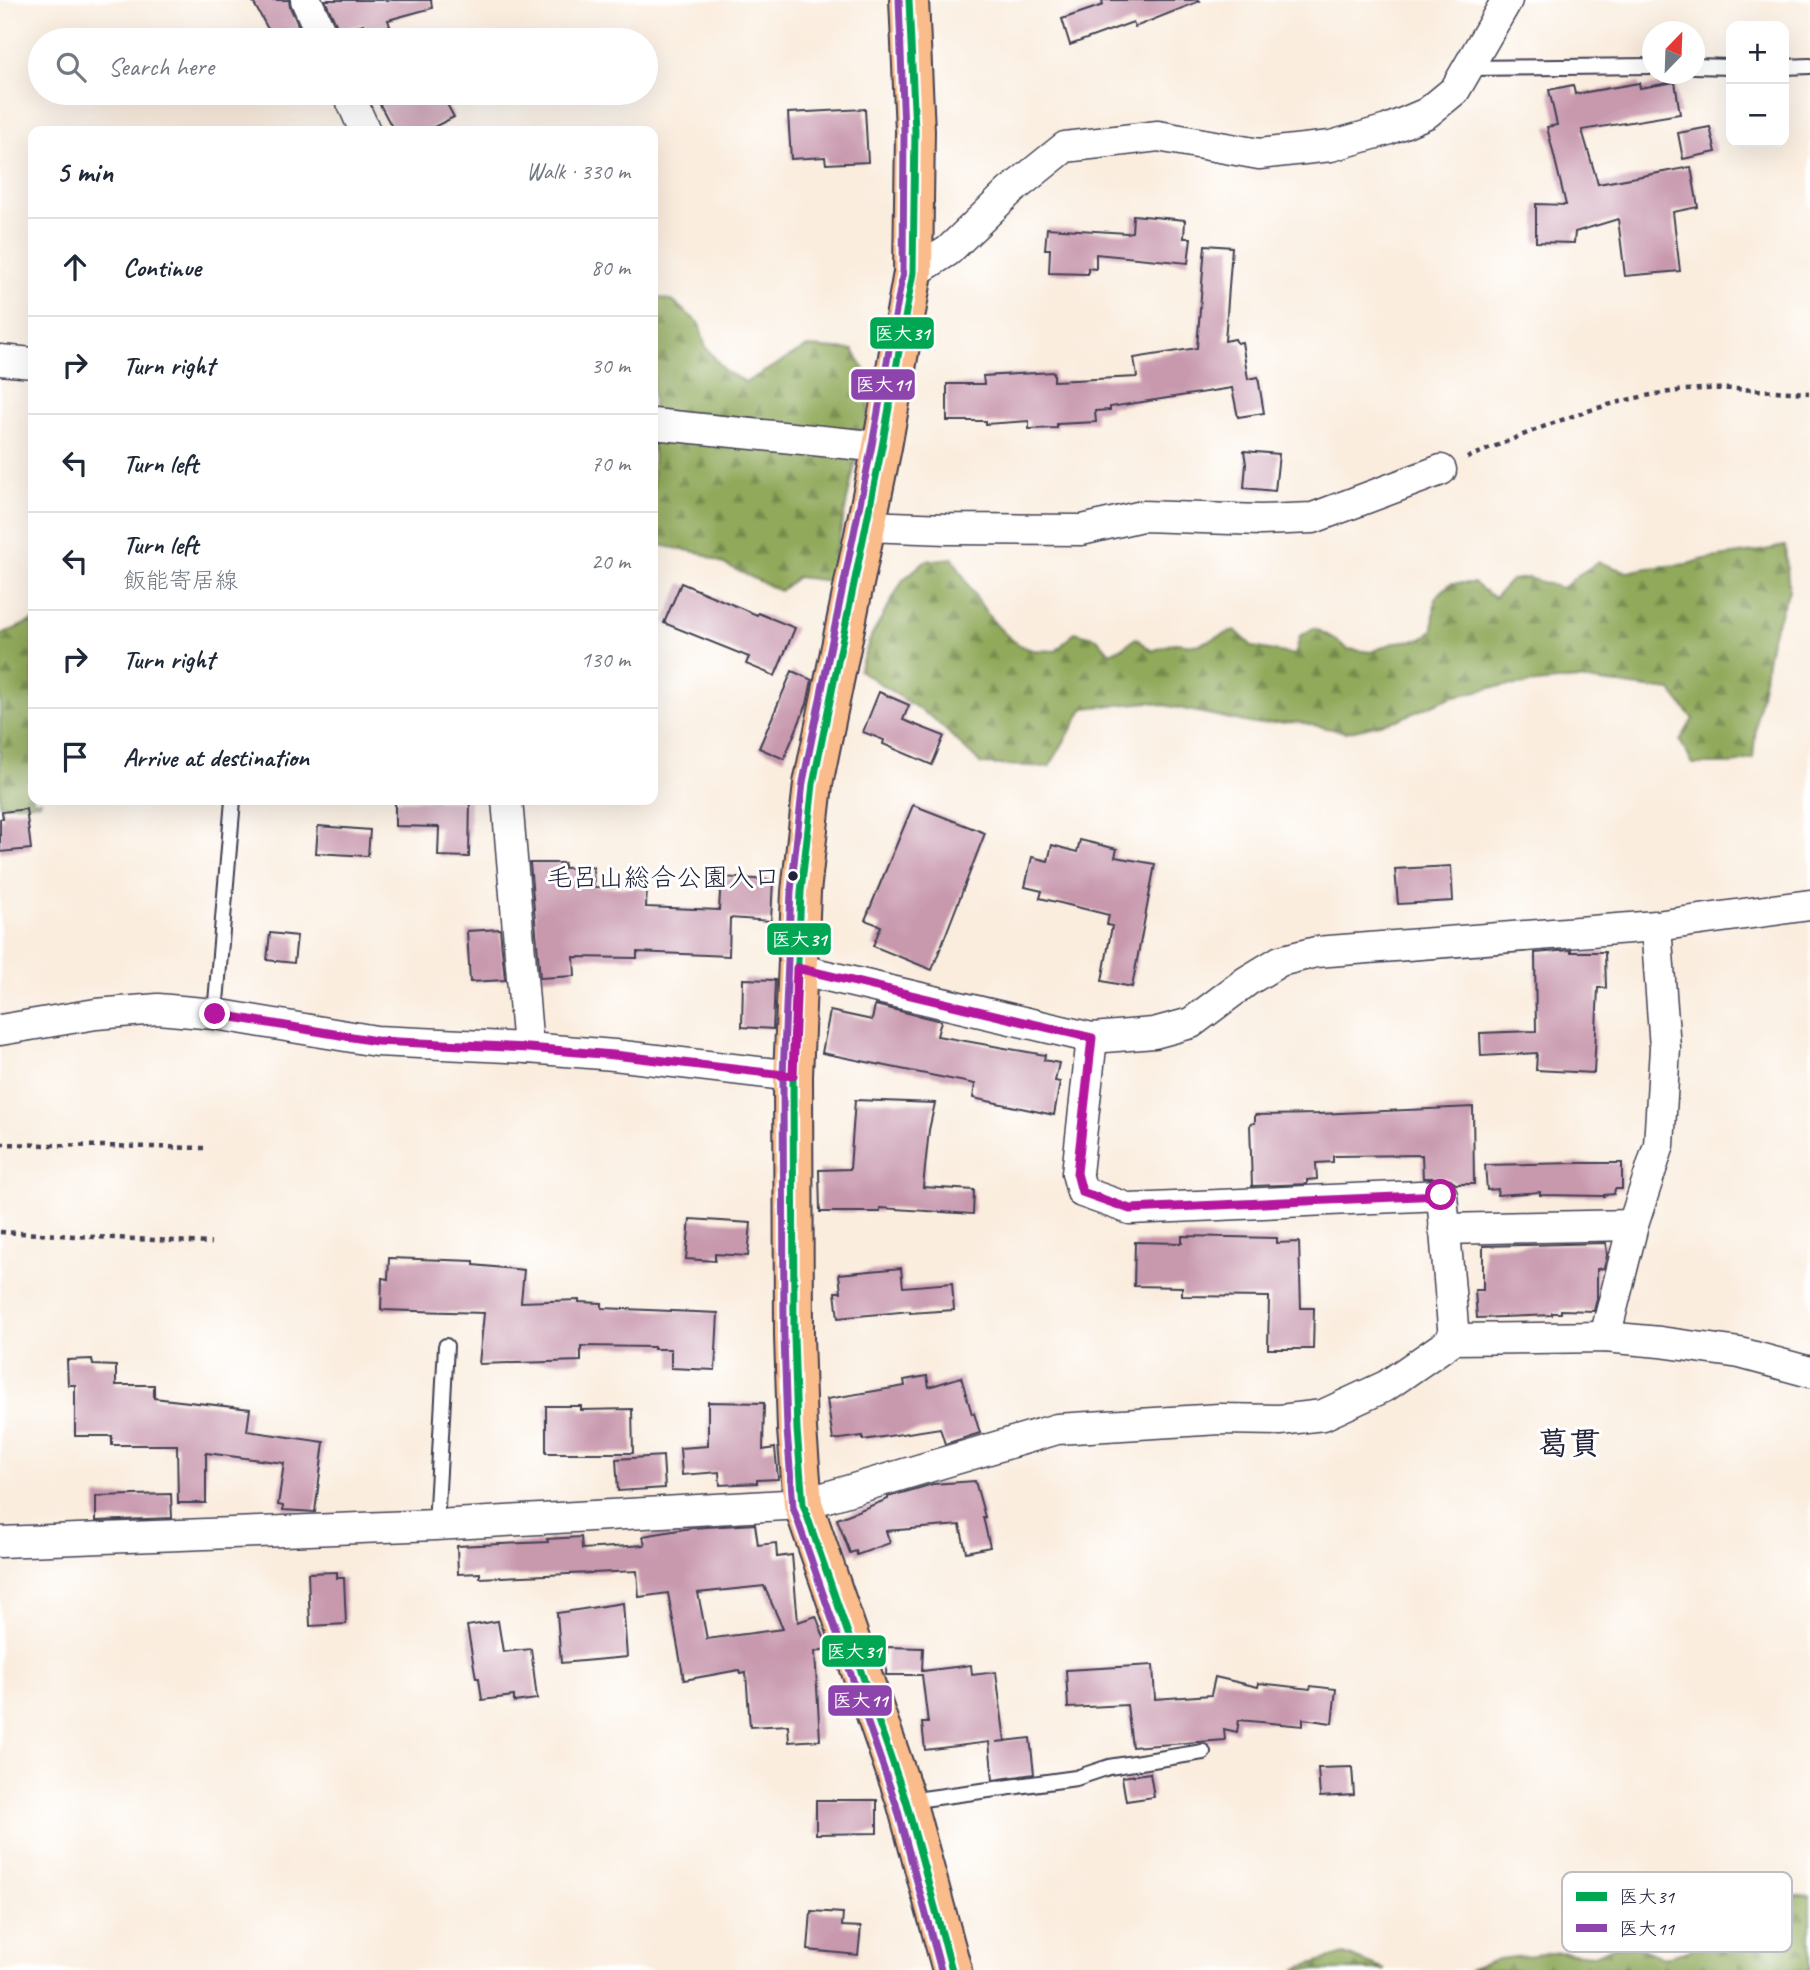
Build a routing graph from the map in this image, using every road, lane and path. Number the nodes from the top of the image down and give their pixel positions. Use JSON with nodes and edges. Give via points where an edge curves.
{"nodes":[{"id":1,"x":306,"y":0,"type":"edge"},
{"id":2,"x":909,"y":0,"type":"edge"},
{"id":3,"x":1507,"y":0,"type":"edge"},
{"id":4,"x":319,"y":28,"type":"edge"},
{"id":5,"x":1642,"y":66,"type":"edge"},
{"id":6,"x":1705,"y":66,"type":"edge"},
{"id":7,"x":1726,"y":66,"type":"edge"},
{"id":8,"x":1810,"y":66,"type":"edge"},
{"id":9,"x":1789,"y":67,"type":"edge"},
{"id":10,"x":1468,"y":68,"type":"junction"},
{"id":11,"x":353,"y":105,"type":"edge"},
{"id":12,"x":363,"y":126,"type":"edge"},
{"id":13,"x":913,"y":273,"type":"junction"},
{"id":14,"x":0,"y":360,"type":"edge"},
{"id":15,"x":28,"y":363,"type":"edge"},
{"id":16,"x":1809,"y":393,"type":"edge"},
{"id":17,"x":658,"y":425,"type":"edge"},
{"id":18,"x":882,"y":447,"type":"junction"},
{"id":19,"x":1441,"y":470,"type":"joint"},
{"id":20,"x":865,"y":526,"type":"junction"},
{"id":21,"x":233,"y":805,"type":"edge"},
{"id":22,"x":507,"y":805,"type":"edge"},
{"id":23,"x":1810,"y":905,"type":"edge"},
{"id":24,"x":1656,"y":926,"type":"junction"},
{"id":25,"x":797,"y":968,"type":"junction"},
{"id":26,"x":215,"y":1014,"type":"junction"},
{"id":27,"x":0,"y":1030,"type":"edge"},
{"id":28,"x":1092,"y":1038,"type":"junction"},
{"id":29,"x":528,"y":1048,"type":"junction"},
{"id":30,"x":793,"y":1076,"type":"junction"},
{"id":31,"x":0,"y":1144,"type":"edge"},
{"id":32,"x":204,"y":1148,"type":"dead end"},
{"id":33,"x":1633,"y":1225,"type":"junction"},
{"id":34,"x":1444,"y":1229,"type":"junction"},
{"id":35,"x":0,"y":1232,"type":"edge"},
{"id":36,"x":211,"y":1243,"type":"dead end"},
{"id":37,"x":1605,"y":1337,"type":"junction"},
{"id":38,"x":1454,"y":1339,"type":"junction"},
{"id":39,"x":446,"y":1346,"type":"dead end"},
{"id":40,"x":1810,"y":1372,"type":"edge"},
{"id":41,"x":803,"y":1504,"type":"junction"},
{"id":42,"x":436,"y":1525,"type":"junction"},
{"id":43,"x":0,"y":1542,"type":"edge"},
{"id":44,"x":1203,"y":1752,"type":"dead end"},
{"id":45,"x":906,"y":1801,"type":"junction"},
{"id":46,"x":951,"y":1970,"type":"edge"}],
"edges":[{"from":1,"to":4,"type":"street"},
{"from":2,"to":13,"type":"main road","via":[[915,131]]},
{"from":3,"to":10,"type":"street"},
{"from":5,"to":10,"type":"lane"},
{"from":6,"to":7,"type":"lane"},
{"from":8,"to":9,"type":"lane"},
{"from":10,"to":13,"type":"street","via":[[1455,90],[1427,113],[1331,146],[1259,154],[1157,136],[1065,147],[1009,192],[948,251]]},
{"from":11,"to":12,"type":"street"},
{"from":13,"to":18,"type":"main road"},
{"from":14,"to":15,"type":"street"},
{"from":16,"to":19,"type":"path","via":[[1716,389],[1671,391],[1623,401],[1536,429]]},
{"from":17,"to":18,"type":"street"},
{"from":18,"to":20,"type":"main road"},
{"from":19,"to":20,"type":"street","via":[[1313,518],[1142,516],[1082,530]]},
{"from":20,"to":25,"type":"main road","via":[[813,784]]},
{"from":21,"to":26,"type":"lane"},
{"from":22,"to":29,"type":"street"},
{"from":23,"to":24,"type":"street"},
{"from":24,"to":28,"type":"street","via":[[1315,952],[1280,961],[1191,1023],[1154,1033]]},
{"from":24,"to":33,"type":"street","via":[[1665,1048],[1659,1145]]},
{"from":25,"to":28,"type":"street"},
{"from":25,"to":30,"type":"main road"},
{"from":26,"to":27,"type":"street","via":[[158,1009]]},
{"from":26,"to":29,"type":"street","via":[[376,1041]]},
{"from":28,"to":34,"type":"street","via":[[1077,1173],[1082,1192],[1130,1209],[1441,1195]]},
{"from":29,"to":30,"type":"street"},
{"from":30,"to":41,"type":"main road","via":[[793,1336]]},
{"from":31,"to":32,"type":"path"},
{"from":33,"to":34,"type":"street"},
{"from":33,"to":37,"type":"street"},
{"from":34,"to":38,"type":"street"},
{"from":35,"to":36,"type":"path"},
{"from":37,"to":38,"type":"street"},
{"from":37,"to":40,"type":"street","via":[[1740,1353]]},
{"from":38,"to":41,"type":"street","via":[[1386,1386],[1323,1415],[1057,1429]]},
{"from":39,"to":42,"type":"lane"},
{"from":41,"to":42,"type":"street"},
{"from":41,"to":45,"type":"main road"},
{"from":42,"to":43,"type":"street"},
{"from":44,"to":45,"type":"lane","via":[[1076,1777]]},
{"from":45,"to":46,"type":"main road"}]}
